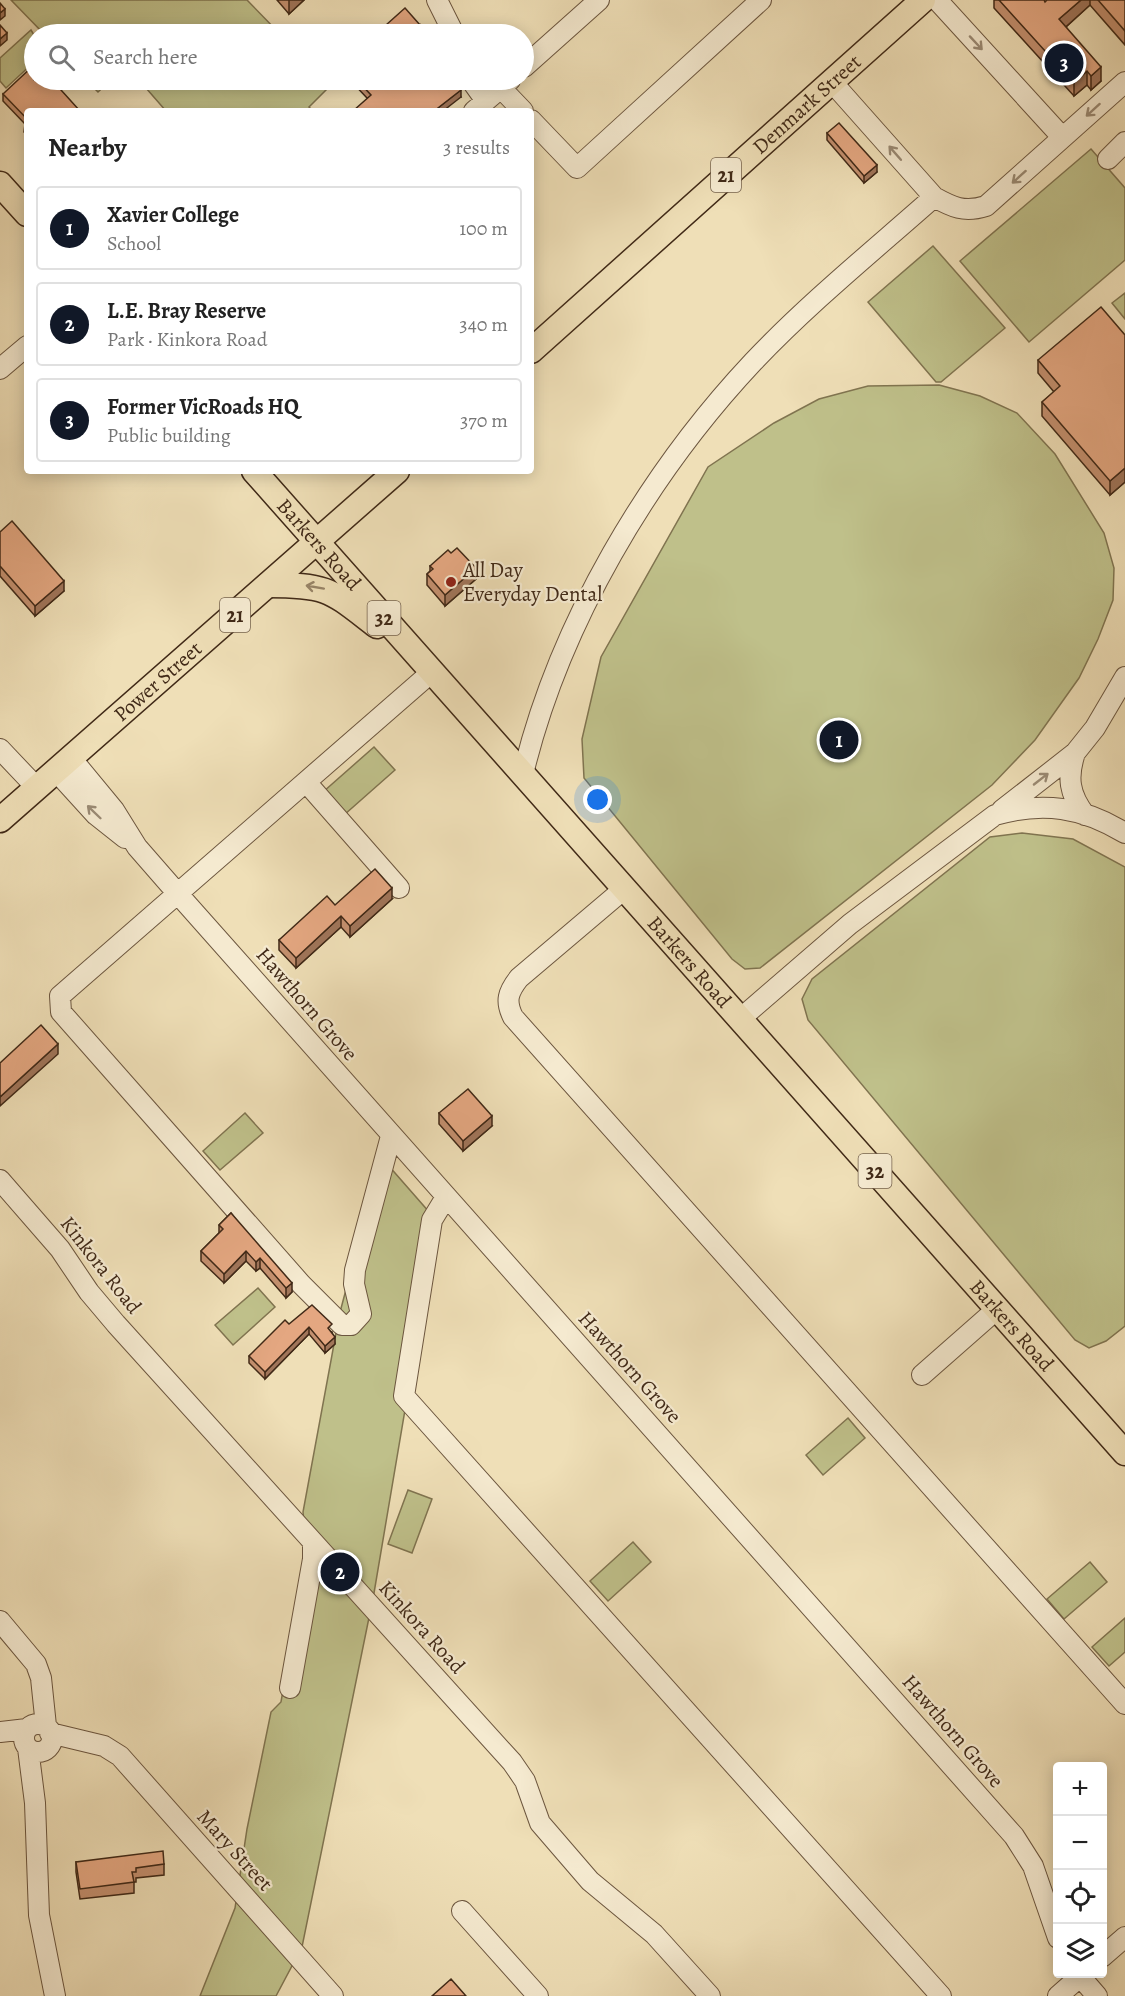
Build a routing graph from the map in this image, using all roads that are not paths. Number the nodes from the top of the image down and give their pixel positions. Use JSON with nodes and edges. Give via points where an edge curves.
{"nodes":[{"id":1,"x":437,"y":0,"type":"edge"},
{"id":2,"x":599,"y":0,"type":"edge"},
{"id":3,"x":760,"y":0,"type":"edge"},
{"id":4,"x":923,"y":0,"type":"edge"},
{"id":5,"x":937,"y":0,"type":"edge"},
{"id":6,"x":449,"y":24,"type":"edge"},
{"id":7,"x":534,"y":58,"type":"edge"},
{"id":8,"x":831,"y":81,"type":"junction"},
{"id":9,"x":1125,"y":82,"type":"edge"},
{"id":10,"x":493,"y":92,"type":"edge"},
{"id":11,"x":518,"y":108,"type":"edge"},
{"id":12,"x":534,"y":123,"type":"edge"},
{"id":13,"x":1062,"y":137,"type":"junction"},
{"id":14,"x":1125,"y":142,"type":"edge"},
{"id":15,"x":1108,"y":159,"type":"dead end"},
{"id":16,"x":0,"y":184,"type":"edge"},
{"id":17,"x":934,"y":197,"type":"junction"},
{"id":18,"x":24,"y":211,"type":"edge"},
{"id":19,"x":24,"y":348,"type":"edge"},
{"id":20,"x":534,"y":348,"type":"edge"},
{"id":21,"x":4,"y":359,"type":"edge"},
{"id":22,"x":257,"y":474,"type":"edge"},
{"id":23,"x":394,"y":474,"type":"edge"},
{"id":24,"x":317,"y":543,"type":"junction"},
{"id":25,"x":268,"y":585,"type":"junction"},
{"id":26,"x":416,"y":652,"type":"junction"},
{"id":27,"x":433,"y":671,"type":"junction"},
{"id":28,"x":1125,"y":677,"type":"edge"},
{"id":29,"x":0,"y":749,"type":"edge"},
{"id":30,"x":1075,"y":753,"type":"junction"},
{"id":31,"x":63,"y":765,"type":"junction"},
{"id":32,"x":0,"y":766,"type":"edge"},
{"id":33,"x":523,"y":774,"type":"junction"},
{"id":34,"x":306,"y":782,"type":"junction"},
{"id":35,"x":32,"y":792,"type":"junction"},
{"id":36,"x":1085,"y":814,"type":"junction"},
{"id":37,"x":995,"y":815,"type":"junction"},
{"id":38,"x":0,"y":820,"type":"edge"},
{"id":39,"x":1125,"y":833,"type":"edge"},
{"id":40,"x":399,"y":888,"type":"dead end"},
{"id":41,"x":624,"y":889,"type":"junction"},
{"id":42,"x":178,"y":894,"type":"junction"},
{"id":43,"x":740,"y":1019,"type":"junction"},
{"id":44,"x":391,"y":1136,"type":"junction"},
{"id":45,"x":0,"y":1180,"type":"edge"},
{"id":46,"x":446,"y":1197,"type":"junction"},
{"id":47,"x":997,"y":1309,"type":"junction"},
{"id":48,"x":922,"y":1375,"type":"dead end"},
{"id":49,"x":1125,"y":1453,"type":"edge"},
{"id":50,"x":313,"y":1542,"type":"junction"},
{"id":51,"x":0,"y":1621,"type":"edge"},
{"id":52,"x":290,"y":1688,"type":"dead end"},
{"id":53,"x":1125,"y":1704,"type":"edge"},
{"id":54,"x":0,"y":1734,"type":"edge"},
{"id":55,"x":37,"y":1737,"type":"junction"},
{"id":56,"x":462,"y":1911,"type":"dead end"},
{"id":57,"x":1053,"y":1924,"type":"edge"},
{"id":58,"x":1125,"y":1937,"type":"edge"},
{"id":59,"x":1107,"y":1953,"type":"edge"},
{"id":60,"x":1077,"y":1978,"type":"edge"},
{"id":61,"x":1082,"y":1978,"type":"edge"},
{"id":62,"x":55,"y":1996,"type":"edge"},
{"id":63,"x":333,"y":1996,"type":"edge"},
{"id":64,"x":537,"y":1996,"type":"edge"},
{"id":65,"x":710,"y":1996,"type":"edge"},
{"id":66,"x":941,"y":1996,"type":"edge"},
{"id":67,"x":1058,"y":1996,"type":"edge"},
{"id":68,"x":1097,"y":1996,"type":"edge"}],
"edges":[{"from":1,"to":6,"type":"street"},
{"from":2,"to":7,"type":"street"},
{"from":3,"to":12,"type":"street","via":[[577,168]]},
{"from":4,"to":8,"type":"main road","name":"Denmark Street","number":"21"},
{"from":5,"to":13,"type":"street","one_way":true},
{"from":17,"to":8,"type":"street","one_way":true},
{"from":8,"to":20,"type":"main road","name":"Denmark Street","number":"21"},
{"from":9,"to":13,"type":"street","one_way":true},
{"from":10,"to":11,"type":"street"},
{"from":13,"to":17,"type":"street","one_way":true,"via":[[986,206],[956,209]]},
{"from":14,"to":15,"type":"street"},
{"from":16,"to":18,"type":"main road"},
{"from":17,"to":33,"type":"street","via":[[777,338],[732,385],[679,451],[620,542],[584,610]]},
{"from":19,"to":21,"type":"street"},
{"from":22,"to":24,"type":"main road","name":"Barkers Road","number":"32"},
{"from":23,"to":24,"type":"main road","number":"21"},
{"from":24,"to":25,"type":"main road","name":"Power Street","number":"21"},
{"from":24,"to":26,"type":"main road","name":"Barkers Road","number":"32"},
{"from":26,"to":25,"type":"main road","one_way":true,"via":[[324,588]]},
{"from":25,"to":31,"type":"main road","name":"Power Street","number":"21"},
{"from":26,"to":27,"type":"main road","name":"Barkers Road","number":"32"},
{"from":27,"to":33,"type":"main road","name":"Barkers Road","number":"32"},
{"from":27,"to":34,"type":"street"},
{"from":28,"to":30,"type":"street"},
{"from":29,"to":35,"type":"street"},
{"from":30,"to":36,"type":"street","via":[[1069,784]]},
{"from":37,"to":30,"type":"street","one_way":true},
{"from":31,"to":35,"type":"main road","name":"Power Street","number":"21"},
{"from":31,"to":42,"type":"street","name":"Hawthorn Grove","via":[[114,810],[137,847]]},
{"from":32,"to":35,"type":"street"},
{"from":33,"to":41,"type":"main road","name":"Barkers Road","number":"32"},
{"from":34,"to":40,"type":"street"},
{"from":34,"to":42,"type":"street"},
{"from":35,"to":38,"type":"main road","name":"Power Street","number":"21"},
{"from":36,"to":37,"type":"street","via":[[1043,806]]},
{"from":36,"to":39,"type":"street"},
{"from":37,"to":43,"type":"street","via":[[850,924]]},
{"from":41,"to":43,"type":"main road","name":"Barkers Road","number":"32"},
{"from":41,"to":53,"type":"street","via":[[519,978],[507,1000],[513,1017]]},
{"from":42,"to":44,"type":"street","name":"Hawthorn Grove"},
{"from":42,"to":44,"type":"street","via":[[60,996],[61,1012],[301,1284],[342,1325],[351,1325],[362,1314],[354,1284],[355,1270]]},
{"from":43,"to":47,"type":"main road","name":"Barkers Road","number":"32"},
{"from":44,"to":46,"type":"street","name":"Hawthorn Grove"},
{"from":45,"to":50,"type":"street","name":"Kinkora Road","via":[[60,1249],[116,1324]]},
{"from":46,"to":57,"type":"street","name":"Hawthorn Grove","via":[[1014,1836],[1033,1866]]},
{"from":46,"to":66,"type":"street","via":[[432,1220],[404,1396]]},
{"from":47,"to":48,"type":"street"},
{"from":47,"to":49,"type":"main road","name":"Barkers Road","number":"32"},
{"from":50,"to":52,"type":"street"},
{"from":50,"to":65,"type":"street","name":"Kinkora Road","via":[[512,1762],[525,1781],[540,1823],[590,1881],[654,1934]]},
{"from":51,"to":55,"type":"street","via":[[36,1664],[42,1686]]},
{"from":54,"to":55,"type":"street","name":"Mary Street"},
{"from":55,"to":62,"type":"street","via":[[34,1803],[39,1915]]},
{"from":55,"to":63,"type":"street","name":"Mary Street","via":[[96,1744],[120,1756]]},
{"from":56,"to":64,"type":"street"},
{"from":58,"to":59,"type":"street"},
{"from":60,"to":67,"type":"street"},
{"from":61,"to":68,"type":"street"}]}
